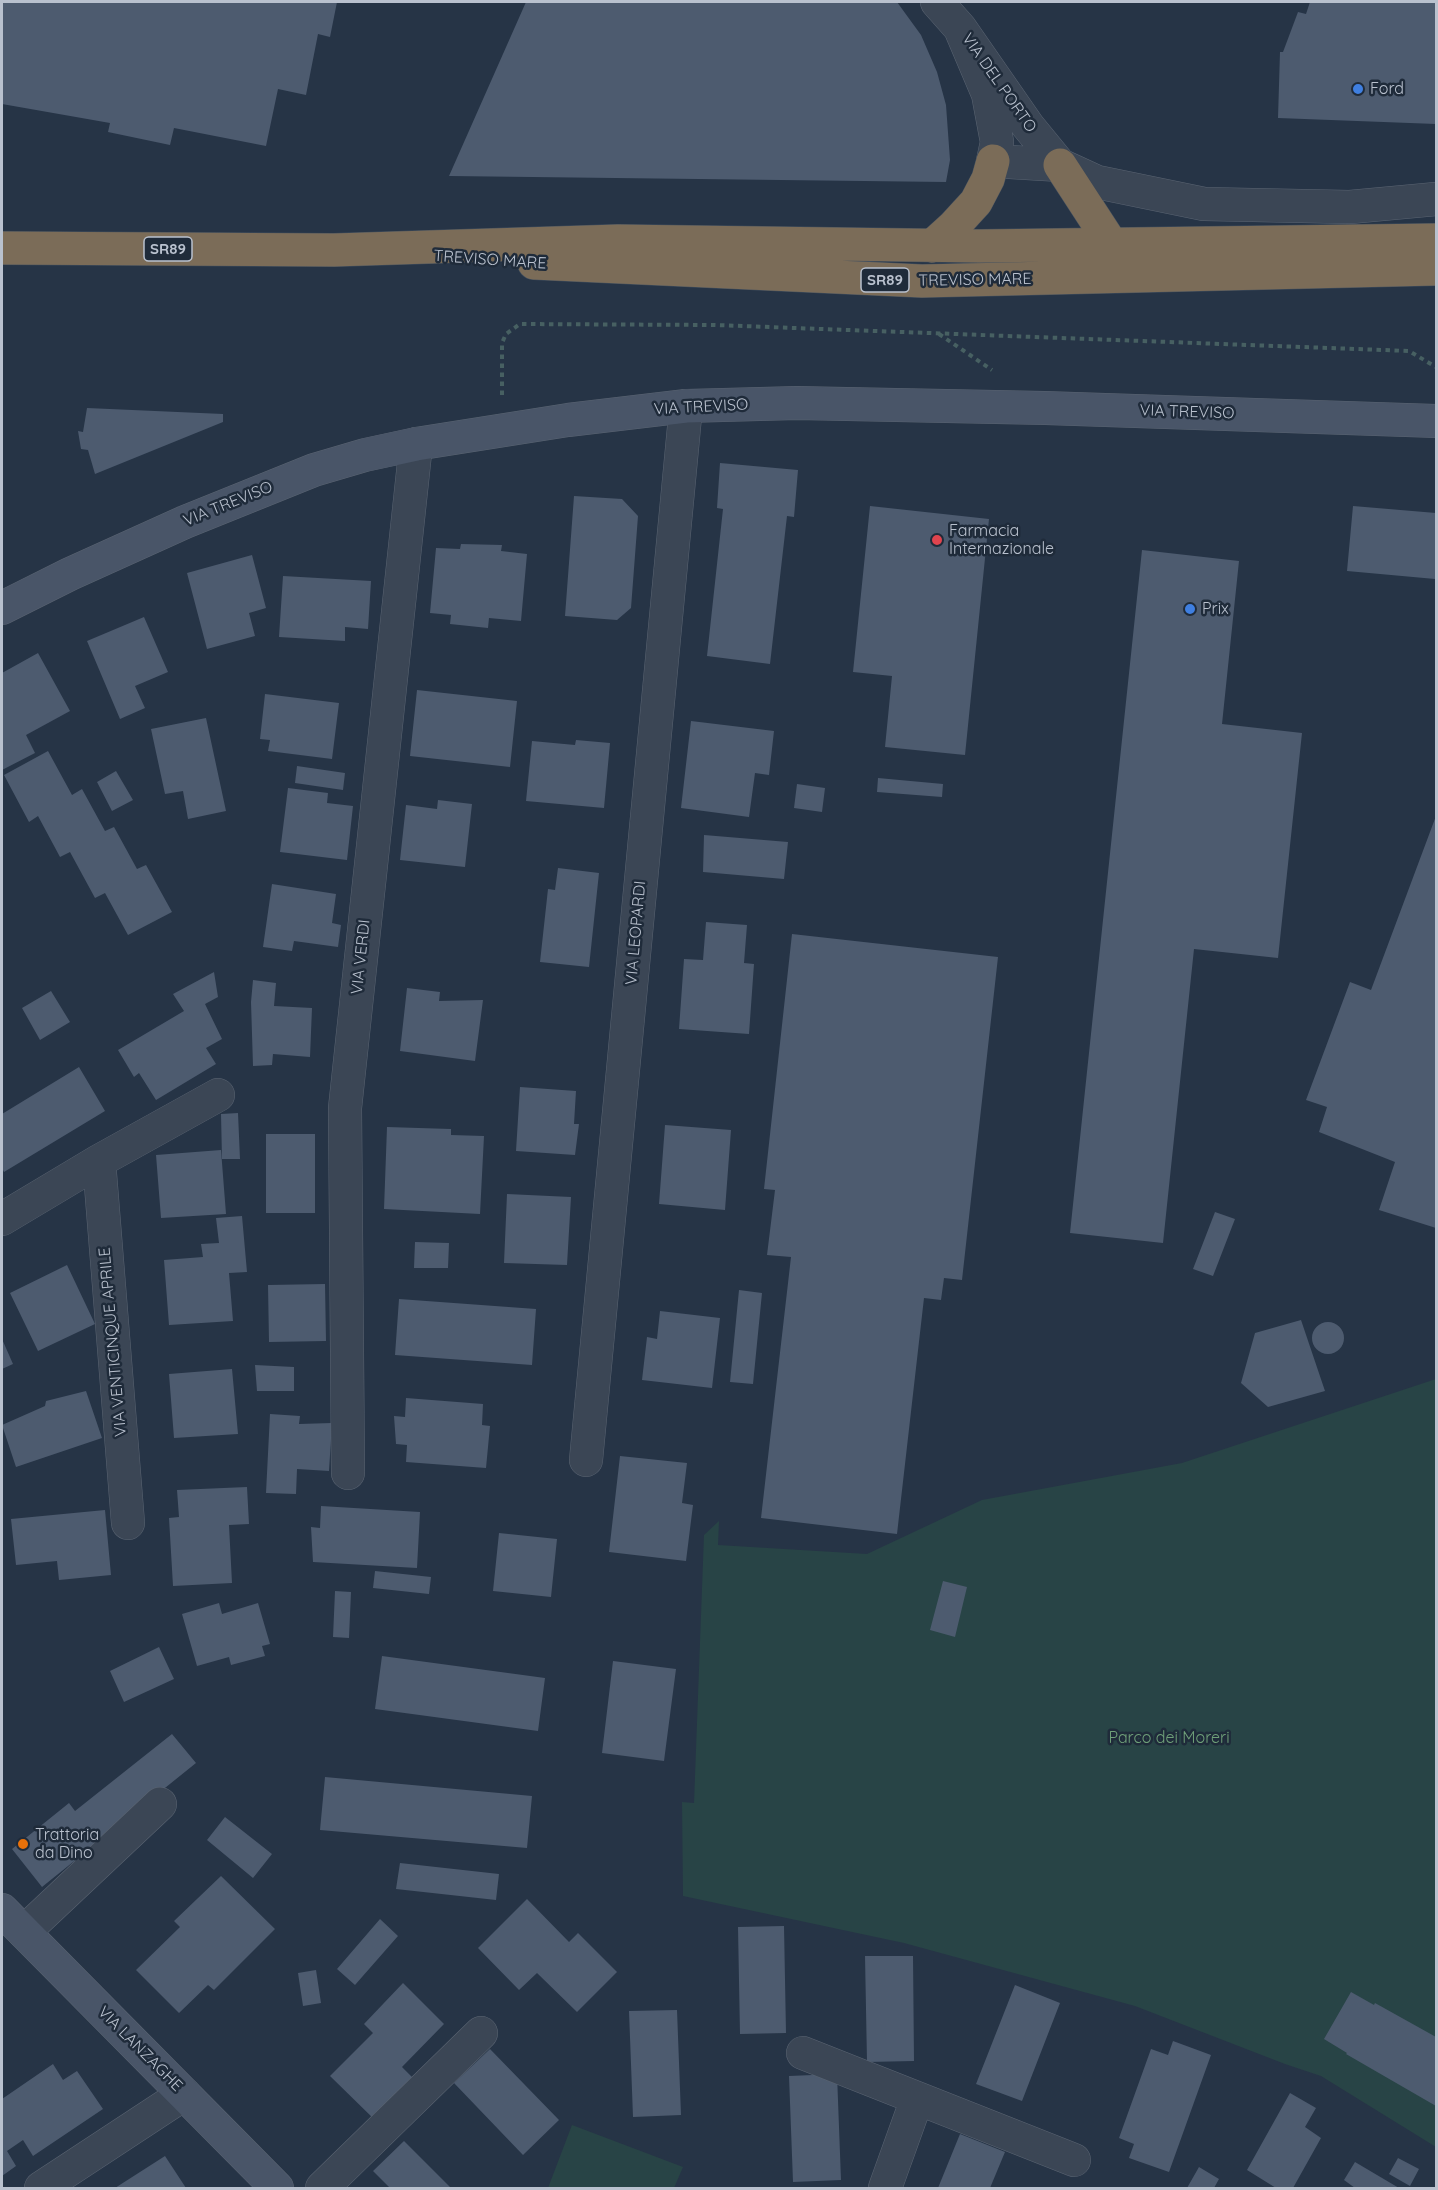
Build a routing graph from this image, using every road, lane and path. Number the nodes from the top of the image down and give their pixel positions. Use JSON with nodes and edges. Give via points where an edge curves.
{"nodes":[{"id":1,"x":937,"y":2,"type":"edge"},
{"id":2,"x":960,"y":28,"type":"junction"},
{"id":3,"x":993,"y":161,"type":"junction"},
{"id":4,"x":1060,"y":165,"type":"junction"},
{"id":5,"x":1437,"y":199,"type":"edge"},
{"id":6,"x":1437,"y":240,"type":"edge"},
{"id":7,"x":1112,"y":245,"type":"junction"},
{"id":8,"x":932,"y":246,"type":"junction"},
{"id":9,"x":2,"y":248,"type":"edge"},
{"id":10,"x":334,"y":250,"type":"junction"},
{"id":11,"x":1437,"y":269,"type":"edge"},
{"id":12,"x":1437,"y":368,"type":"edge"},
{"id":13,"x":686,"y":406,"type":"junction"},
{"id":14,"x":1437,"y":421,"type":"edge"},
{"id":15,"x":501,"y":429,"type":"junction"},
{"id":16,"x":416,"y":444,"type":"junction"},
{"id":17,"x":2,"y":608,"type":"edge"},
{"id":18,"x":218,"y":1095,"type":"dead end"},
{"id":19,"x":99,"y":1161,"type":"junction"},
{"id":20,"x":2,"y":1219,"type":"edge"},
{"id":21,"x":586,"y":1460,"type":"dead end"},
{"id":22,"x":348,"y":1473,"type":"dead end"},
{"id":23,"x":128,"y":1523,"type":"dead end"},
{"id":24,"x":159,"y":1804,"type":"dead end"},
{"id":25,"x":13,"y":1921,"type":"edge"},
{"id":26,"x":481,"y":2033,"type":"dead end"},
{"id":27,"x":802,"y":2053,"type":"dead end"},
{"id":28,"x":184,"y":2094,"type":"junction"},
{"id":29,"x":917,"y":2099,"type":"junction"},
{"id":30,"x":1074,"y":2160,"type":"dead end"},
{"id":31,"x":41,"y":2188,"type":"edge"},
{"id":32,"x":277,"y":2188,"type":"edge"},
{"id":33,"x":322,"y":2188,"type":"edge"},
{"id":34,"x":885,"y":2188,"type":"edge"}],
"edges":[{"from":1,"to":2,"type":"street","name":"VIA DEL PORTO"},
{"from":2,"to":3,"type":"street","via":[[988,94],[997,142]]},
{"from":2,"to":4,"type":"street","name":"VIA DEL PORTO"},
{"from":3,"to":4,"type":"street"},
{"from":3,"to":8,"type":"highway","via":[[976,202]]},
{"from":4,"to":5,"type":"street","via":[[1097,182],[1204,204],[1350,207]]},
{"from":4,"to":7,"type":"highway"},
{"from":6,"to":7,"type":"highway","name":"TREVISO MARE","number":"SR89"},
{"from":7,"to":8,"type":"highway","name":"TREVISO MARE","number":"SR89"},
{"from":8,"to":10,"type":"highway","name":"TREVISO MARE","number":"SR89","via":[[618,241]]},
{"from":9,"to":10,"type":"highway","name":"TREVISO MARE","number":"SR89"},
{"from":10,"to":11,"type":"highway","name":"TREVISO MARE","number":"SR89","via":[[634,269],[922,281]]},
{"from":12,"to":15,"type":"path","via":[[1409,351],[727,326],[520,324],[506,334],[502,343]]},
{"from":13,"to":14,"type":"main road","name":"VIA TREVISO","via":[[797,403]]},
{"from":13,"to":15,"type":"main road","name":"VIA TREVISO"},
{"from":13,"to":21,"type":"street","name":"VIA LEOPARDI"},
{"from":15,"to":16,"type":"main road","name":"VIA TREVISO"},
{"from":16,"to":17,"type":"main road","name":"VIA TREVISO","via":[[314,470],[256,492],[120,550]]},
{"from":16,"to":22,"type":"street","name":"VIA VERDI","via":[[345,1108]]},
{"from":18,"to":19,"type":"street"},
{"from":19,"to":20,"type":"street"},
{"from":19,"to":23,"type":"street","name":"VIA VENTICINQUE APRILE"},
{"from":24,"to":25,"type":"street"},
{"from":25,"to":28,"type":"main road","name":"VIA LANZAGHE"},
{"from":26,"to":33,"type":"street"},
{"from":27,"to":29,"type":"street"},
{"from":28,"to":31,"type":"street"},
{"from":28,"to":32,"type":"main road","name":"VIA LANZAGHE"},
{"from":29,"to":30,"type":"street"},
{"from":29,"to":34,"type":"street"}]}
